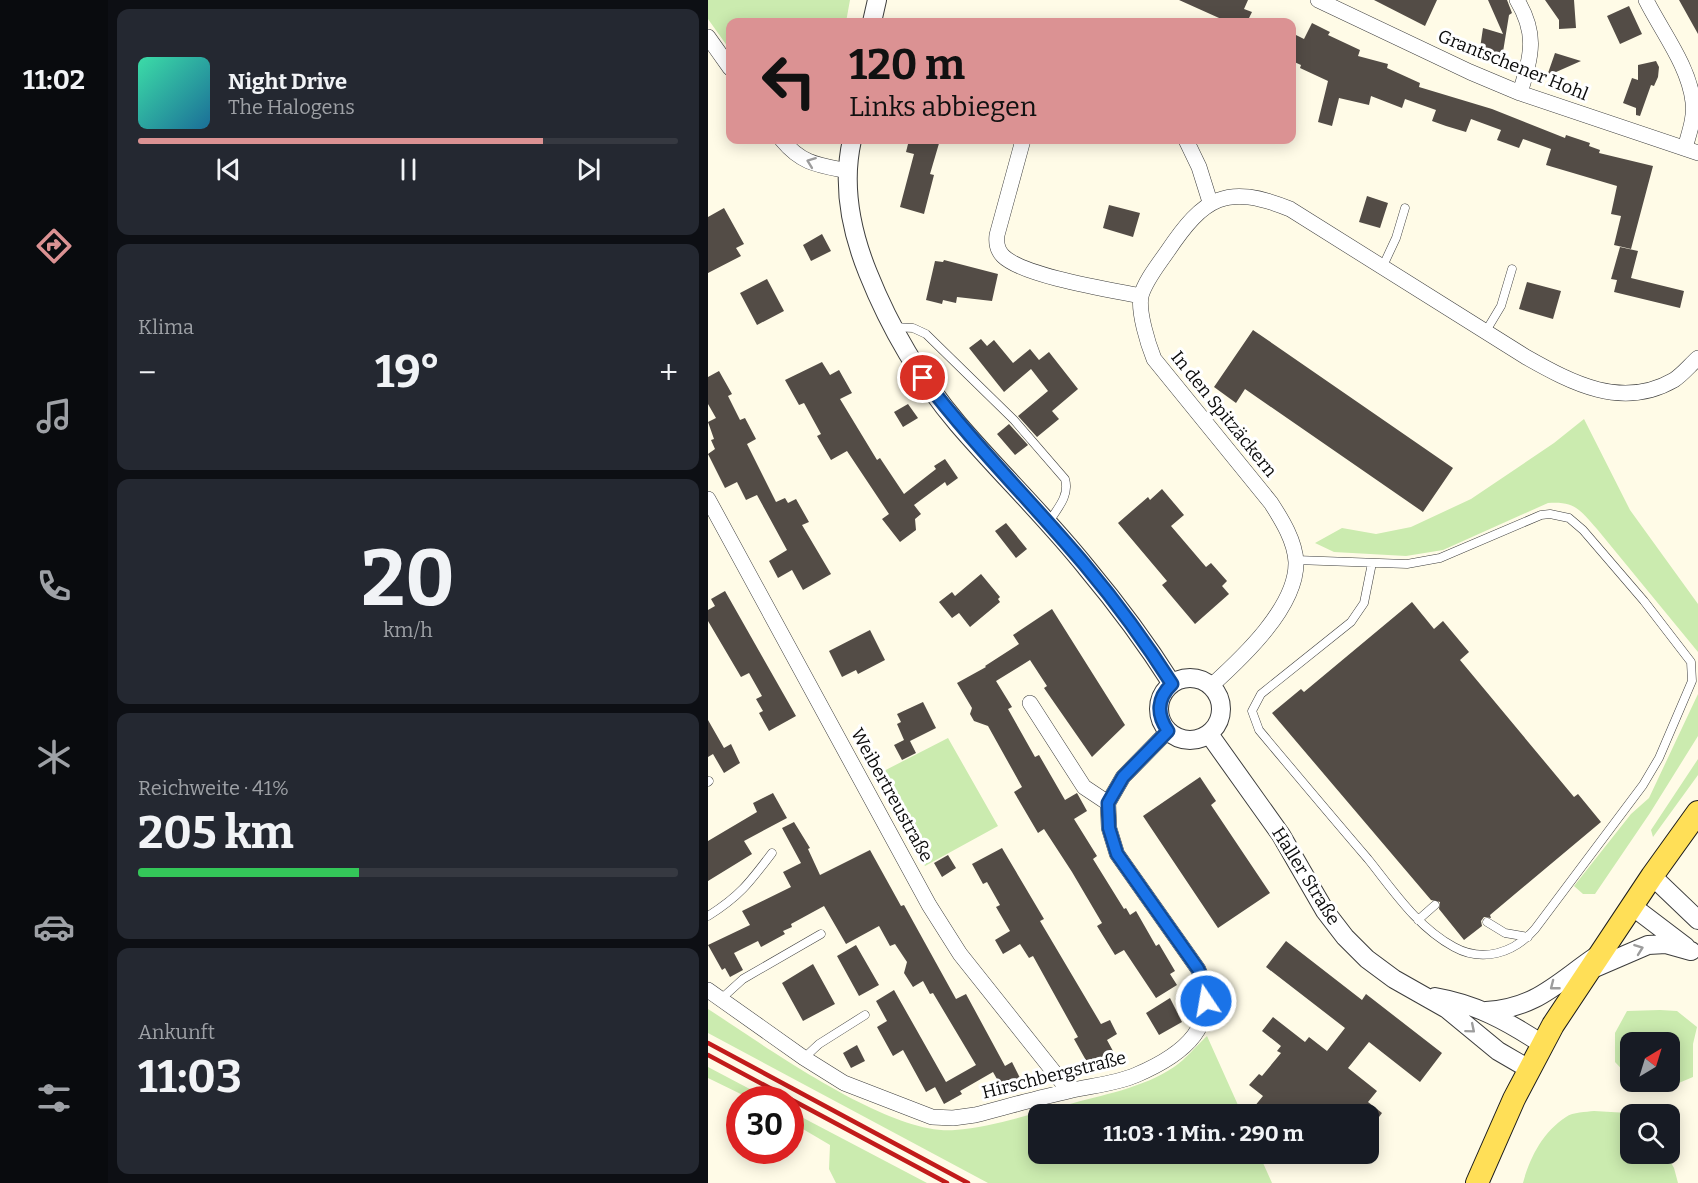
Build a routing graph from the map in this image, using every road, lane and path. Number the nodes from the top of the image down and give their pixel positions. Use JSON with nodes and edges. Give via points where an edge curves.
{"nodes":[{"id":1,"x":877,"y":0,"type":"edge"},
{"id":2,"x":1318,"y":0,"type":"edge"},
{"id":3,"x":1516,"y":0,"type":"edge"},
{"id":4,"x":1646,"y":0,"type":"edge"},
{"id":5,"x":873,"y":18,"type":"edge"},
{"id":6,"x":708,"y":37,"type":"edge"},
{"id":7,"x":726,"y":62,"type":"edge"},
{"id":8,"x":1520,"y":93,"type":"junction"},
{"id":9,"x":785,"y":144,"type":"edge"},
{"id":10,"x":851,"y":144,"type":"edge"},
{"id":11,"x":1022,"y":144,"type":"edge"},
{"id":12,"x":1188,"y":144,"type":"edge"},
{"id":13,"x":1692,"y":151,"type":"edge"},
{"id":14,"x":848,"y":171,"type":"junction"},
{"id":15,"x":1210,"y":202,"type":"junction"},
{"id":16,"x":1405,"y":208,"type":"dead end"},
{"id":17,"x":1382,"y":268,"type":"junction"},
{"id":18,"x":1512,"y":269,"type":"dead end"},
{"id":19,"x":1141,"y":296,"type":"junction"},
{"id":20,"x":892,"y":327,"type":"junction"},
{"id":21,"x":1486,"y":331,"type":"junction"},
{"id":22,"x":1698,"y":358,"type":"edge"},
{"id":23,"x":708,"y":499,"type":"edge"},
{"id":24,"x":1047,"y":524,"type":"junction"},
{"id":25,"x":1296,"y":560,"type":"junction"},
{"id":26,"x":1372,"y":563,"type":"junction"},
{"id":27,"x":1172,"y":684,"type":"junction"},
{"id":28,"x":1211,"y":686,"type":"junction"},
{"id":29,"x":1030,"y":703,"type":"dead end"},
{"id":30,"x":1168,"y":731,"type":"junction"},
{"id":31,"x":1209,"y":734,"type":"junction"},
{"id":32,"x":1108,"y":803,"type":"junction"},
{"id":33,"x":1698,"y":812,"type":"edge"},
{"id":34,"x":772,"y":853,"type":"dead end"},
{"id":35,"x":1652,"y":876,"type":"junction"},
{"id":36,"x":1435,"y":905,"type":"dead end"},
{"id":37,"x":1632,"y":906,"type":"junction"},
{"id":38,"x":708,"y":916,"type":"edge"},
{"id":39,"x":1418,"y":920,"type":"junction"},
{"id":40,"x":1698,"y":920,"type":"edge"},
{"id":41,"x":1486,"y":922,"type":"dead end"},
{"id":42,"x":821,"y":934,"type":"dead end"},
{"id":43,"x":1528,"y":937,"type":"junction"},
{"id":44,"x":1694,"y":955,"type":"edge"},
{"id":45,"x":1596,"y":961,"type":"junction"},
{"id":46,"x":708,"y":990,"type":"edge"},
{"id":47,"x":1424,"y":995,"type":"junction"},
{"id":48,"x":721,"y":999,"type":"junction"},
{"id":49,"x":1486,"y":1011,"type":"junction"},
{"id":50,"x":865,"y":1015,"type":"dead end"},
{"id":51,"x":1542,"y":1044,"type":"junction"},
{"id":52,"x":804,"y":1058,"type":"junction"},
{"id":53,"x":1529,"y":1069,"type":"junction"},
{"id":54,"x":1069,"y":1091,"type":"junction"},
{"id":55,"x":1477,"y":1183,"type":"edge"}],
"edges":[{"from":1,"to":5,"type":"street"},
{"from":2,"to":8,"type":"street","name":"Grantschener Hohl"},
{"from":3,"to":8,"type":"street","via":[[1528,22],[1532,49]]},
{"from":4,"to":13,"type":"street","via":[[1690,85]]},
{"from":6,"to":7,"type":"street"},
{"from":8,"to":13,"type":"street","name":"Grantschener Hohl"},
{"from":14,"to":9,"type":"street","one_way":true,"via":[[807,162]]},
{"from":10,"to":14,"type":"street"},
{"from":11,"to":19,"type":"street","via":[[997,235],[996,246],[1003,256],[1038,271]]},
{"from":12,"to":15,"type":"street"},
{"from":14,"to":20,"type":"street","via":[[853,224],[861,255]]},
{"from":15,"to":17,"type":"street","via":[[1233,196],[1262,198],[1290,209]]},
{"from":15,"to":19,"type":"street","via":[[1171,246]]},
{"from":16,"to":17,"type":"lane"},
{"from":17,"to":21,"type":"street"},
{"from":18,"to":21,"type":"lane","via":[[1501,306]]},
{"from":19,"to":25,"type":"street","name":"In den Spitzäckern","via":[[1145,336],[1154,359],[1271,503],[1284,523]]},
{"from":20,"to":24,"type":"street","via":[[957,423]]},
{"from":20,"to":24,"type":"lane","via":[[913,328],[926,334],[1014,420],[1065,479],[1068,488],[1063,501]]},
{"from":21,"to":22,"type":"street","via":[[1557,375],[1599,392],[1649,390],[1675,379]]},
{"from":23,"to":54,"type":"street","name":"Weibertreustraße","via":[[929,905],[960,954]]},
{"from":24,"to":27,"type":"street","via":[[1085,566]]},
{"from":25,"to":26,"type":"lane"},
{"from":25,"to":28,"type":"street","name":"In den Spitzäckern","via":[[1292,587],[1274,618]]},
{"from":26,"to":39,"type":"lane","via":[[1364,603],[1350,622],[1261,694],[1252,711],[1258,730]]},
{"from":26,"to":43,"type":"lane","via":[[1407,564],[1440,558],[1541,515],[1569,518],[1610,559],[1691,662],[1692,681],[1648,776]]},
{"from":27,"to":28,"type":"street","via":[[1197,679]]},
{"from":27,"to":30,"type":"street","via":[[1159,706],[1159,715]]},
{"from":28,"to":31,"type":"street","via":[[1222,713]]},
{"from":29,"to":32,"type":"street","via":[[1084,787]]},
{"from":30,"to":31,"type":"street","via":[[1190,741]]},
{"from":30,"to":32,"type":"street","via":[[1123,777]]},
{"from":31,"to":47,"type":"street","name":"Haller Straße","via":[[1281,835],[1325,911],[1345,937],[1367,959]]},
{"from":32,"to":54,"type":"street","name":"Hirschbergstraße","via":[[1109,828],[1117,854],[1198,969],[1206,987],[1206,1016],[1198,1031],[1176,1054],[1134,1076]]},
{"from":33,"to":35,"type":"main road"},
{"from":34,"to":38,"type":"lane","via":[[733,901]]},
{"from":35,"to":37,"type":"main road"},
{"from":35,"to":40,"type":"street"},
{"from":36,"to":39,"type":"lane"},
{"from":37,"to":44,"type":"street"},
{"from":37,"to":45,"type":"main road"},
{"from":39,"to":43,"type":"lane","via":[[1455,948],[1478,955],[1500,955]]},
{"from":41,"to":43,"type":"lane","via":[[1505,933]]},
{"from":42,"to":48,"type":"lane","via":[[743,979]]},
{"from":45,"to":44,"type":"street","name":"Haller Straße","one_way":true,"via":[[1648,945],[1666,944]]},
{"from":45,"to":49,"type":"street","name":"Haller Straße","one_way":true,"via":[[1528,1004]]},
{"from":45,"to":51,"type":"main road"},
{"from":46,"to":48,"type":"street","name":"Hirschbergstraße"},
{"from":47,"to":49,"type":"street","name":"Haller Straße"},
{"from":47,"to":53,"type":"street","name":"Haller Straße","one_way":true,"via":[[1498,1051]]},
{"from":48,"to":52,"type":"street","name":"Hirschbergstraße"},
{"from":49,"to":51,"type":"street","name":"Haller Straße"},
{"from":50,"to":52,"type":"lane"},
{"from":51,"to":53,"type":"main road"},
{"from":52,"to":54,"type":"street","name":"Hirschbergstraße","via":[[844,1083],[932,1117],[975,1114]]},
{"from":53,"to":55,"type":"main road"}]}
